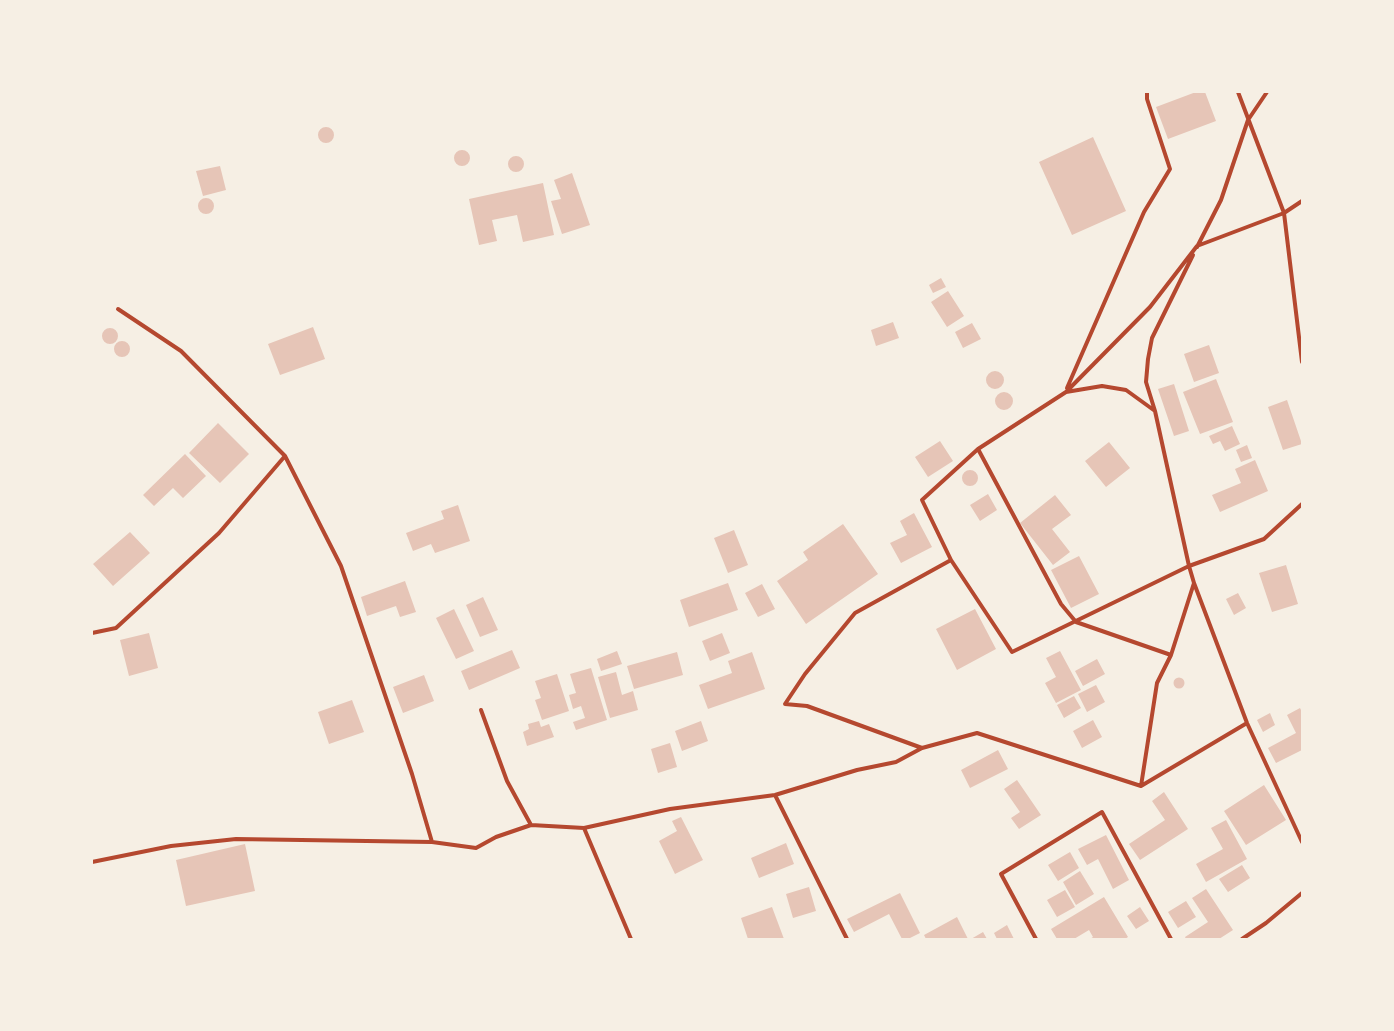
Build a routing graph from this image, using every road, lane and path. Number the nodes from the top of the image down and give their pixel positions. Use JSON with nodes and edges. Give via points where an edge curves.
{"nodes":[{"id":1,"x":1147,"y":92,"type":"edge"},
{"id":2,"x":1238,"y":92,"type":"edge"},
{"id":3,"x":1266,"y":92,"type":"edge"},
{"id":4,"x":1248,"y":120,"type":"junction"},
{"id":5,"x":1302,"y":201,"type":"edge"},
{"id":6,"x":1284,"y":213,"type":"junction"},
{"id":7,"x":1197,"y":246,"type":"junction"},
{"id":8,"x":118,"y":309,"type":"dead end"},
{"id":9,"x":1302,"y":362,"type":"edge"},
{"id":10,"x":1066,"y":392,"type":"junction"},
{"id":11,"x":1155,"y":411,"type":"junction"},
{"id":12,"x":978,"y":449,"type":"junction"},
{"id":13,"x":285,"y":456,"type":"junction"},
{"id":14,"x":1302,"y":504,"type":"edge"},
{"id":15,"x":951,"y":560,"type":"junction"},
{"id":16,"x":1189,"y":566,"type":"junction"},
{"id":17,"x":1194,"y":583,"type":"junction"},
{"id":18,"x":1076,"y":622,"type":"junction"},
{"id":19,"x":92,"y":633,"type":"edge"},
{"id":20,"x":1171,"y":655,"type":"junction"},
{"id":21,"x":481,"y":710,"type":"dead end"},
{"id":22,"x":1247,"y":723,"type":"junction"},
{"id":23,"x":922,"y":748,"type":"junction"},
{"id":24,"x":1141,"y":786,"type":"junction"},
{"id":25,"x":775,"y":795,"type":"junction"},
{"id":26,"x":531,"y":825,"type":"junction"},
{"id":27,"x":584,"y":828,"type":"junction"},
{"id":28,"x":432,"y":842,"type":"junction"},
{"id":29,"x":1302,"y":842,"type":"edge"},
{"id":30,"x":92,"y":862,"type":"edge"},
{"id":31,"x":1302,"y":893,"type":"edge"},
{"id":32,"x":631,"y":939,"type":"edge"},
{"id":33,"x":847,"y":939,"type":"edge"},
{"id":34,"x":1036,"y":939,"type":"edge"},
{"id":35,"x":1171,"y":939,"type":"edge"},
{"id":36,"x":1242,"y":939,"type":"edge"}],
"edges":[{"from":1,"to":10,"type":"street","via":[[1147,99],[1170,169],[1144,212]]},
{"from":2,"to":4,"type":"street"},
{"from":3,"to":4,"type":"street"},
{"from":4,"to":6,"type":"street"},
{"from":4,"to":7,"type":"street","via":[[1221,200]]},
{"from":5,"to":6,"type":"street"},
{"from":6,"to":7,"type":"street"},
{"from":6,"to":9,"type":"street"},
{"from":7,"to":10,"type":"street","via":[[1150,307]]},
{"from":7,"to":11,"type":"street","via":[[1152,338],[1146,382]]},
{"from":8,"to":13,"type":"street","via":[[181,351]]},
{"from":10,"to":11,"type":"street","via":[[1102,386],[1126,390]]},
{"from":10,"to":12,"type":"street"},
{"from":11,"to":16,"type":"street"},
{"from":12,"to":15,"type":"street","via":[[922,500]]},
{"from":12,"to":18,"type":"street","via":[[1061,604]]},
{"from":13,"to":19,"type":"street","via":[[219,533],[122,623],[116,628]]},
{"from":13,"to":28,"type":"street","via":[[341,566],[412,774]]},
{"from":14,"to":16,"type":"street","via":[[1264,539]]},
{"from":15,"to":18,"type":"street","via":[[1012,652]]},
{"from":15,"to":23,"type":"street","via":[[855,612],[805,674],[785,704],[807,706]]},
{"from":16,"to":17,"type":"street"},
{"from":16,"to":18,"type":"street"},
{"from":17,"to":20,"type":"street"},
{"from":17,"to":22,"type":"street"},
{"from":18,"to":20,"type":"street"},
{"from":20,"to":24,"type":"street","via":[[1157,683]]},
{"from":21,"to":26,"type":"street","via":[[507,781]]},
{"from":22,"to":24,"type":"street"},
{"from":22,"to":29,"type":"street"},
{"from":23,"to":24,"type":"street","via":[[976,733]]},
{"from":23,"to":25,"type":"street","via":[[896,762],[849,772]]},
{"from":25,"to":27,"type":"street","via":[[670,809]]},
{"from":25,"to":33,"type":"street"},
{"from":26,"to":27,"type":"street"},
{"from":26,"to":28,"type":"street","via":[[496,837],[476,848]]},
{"from":27,"to":32,"type":"street"},
{"from":28,"to":30,"type":"street","via":[[236,839],[171,846]]},
{"from":31,"to":36,"type":"street"},
{"from":34,"to":35,"type":"street","via":[[1001,874],[1102,812]]}]}
